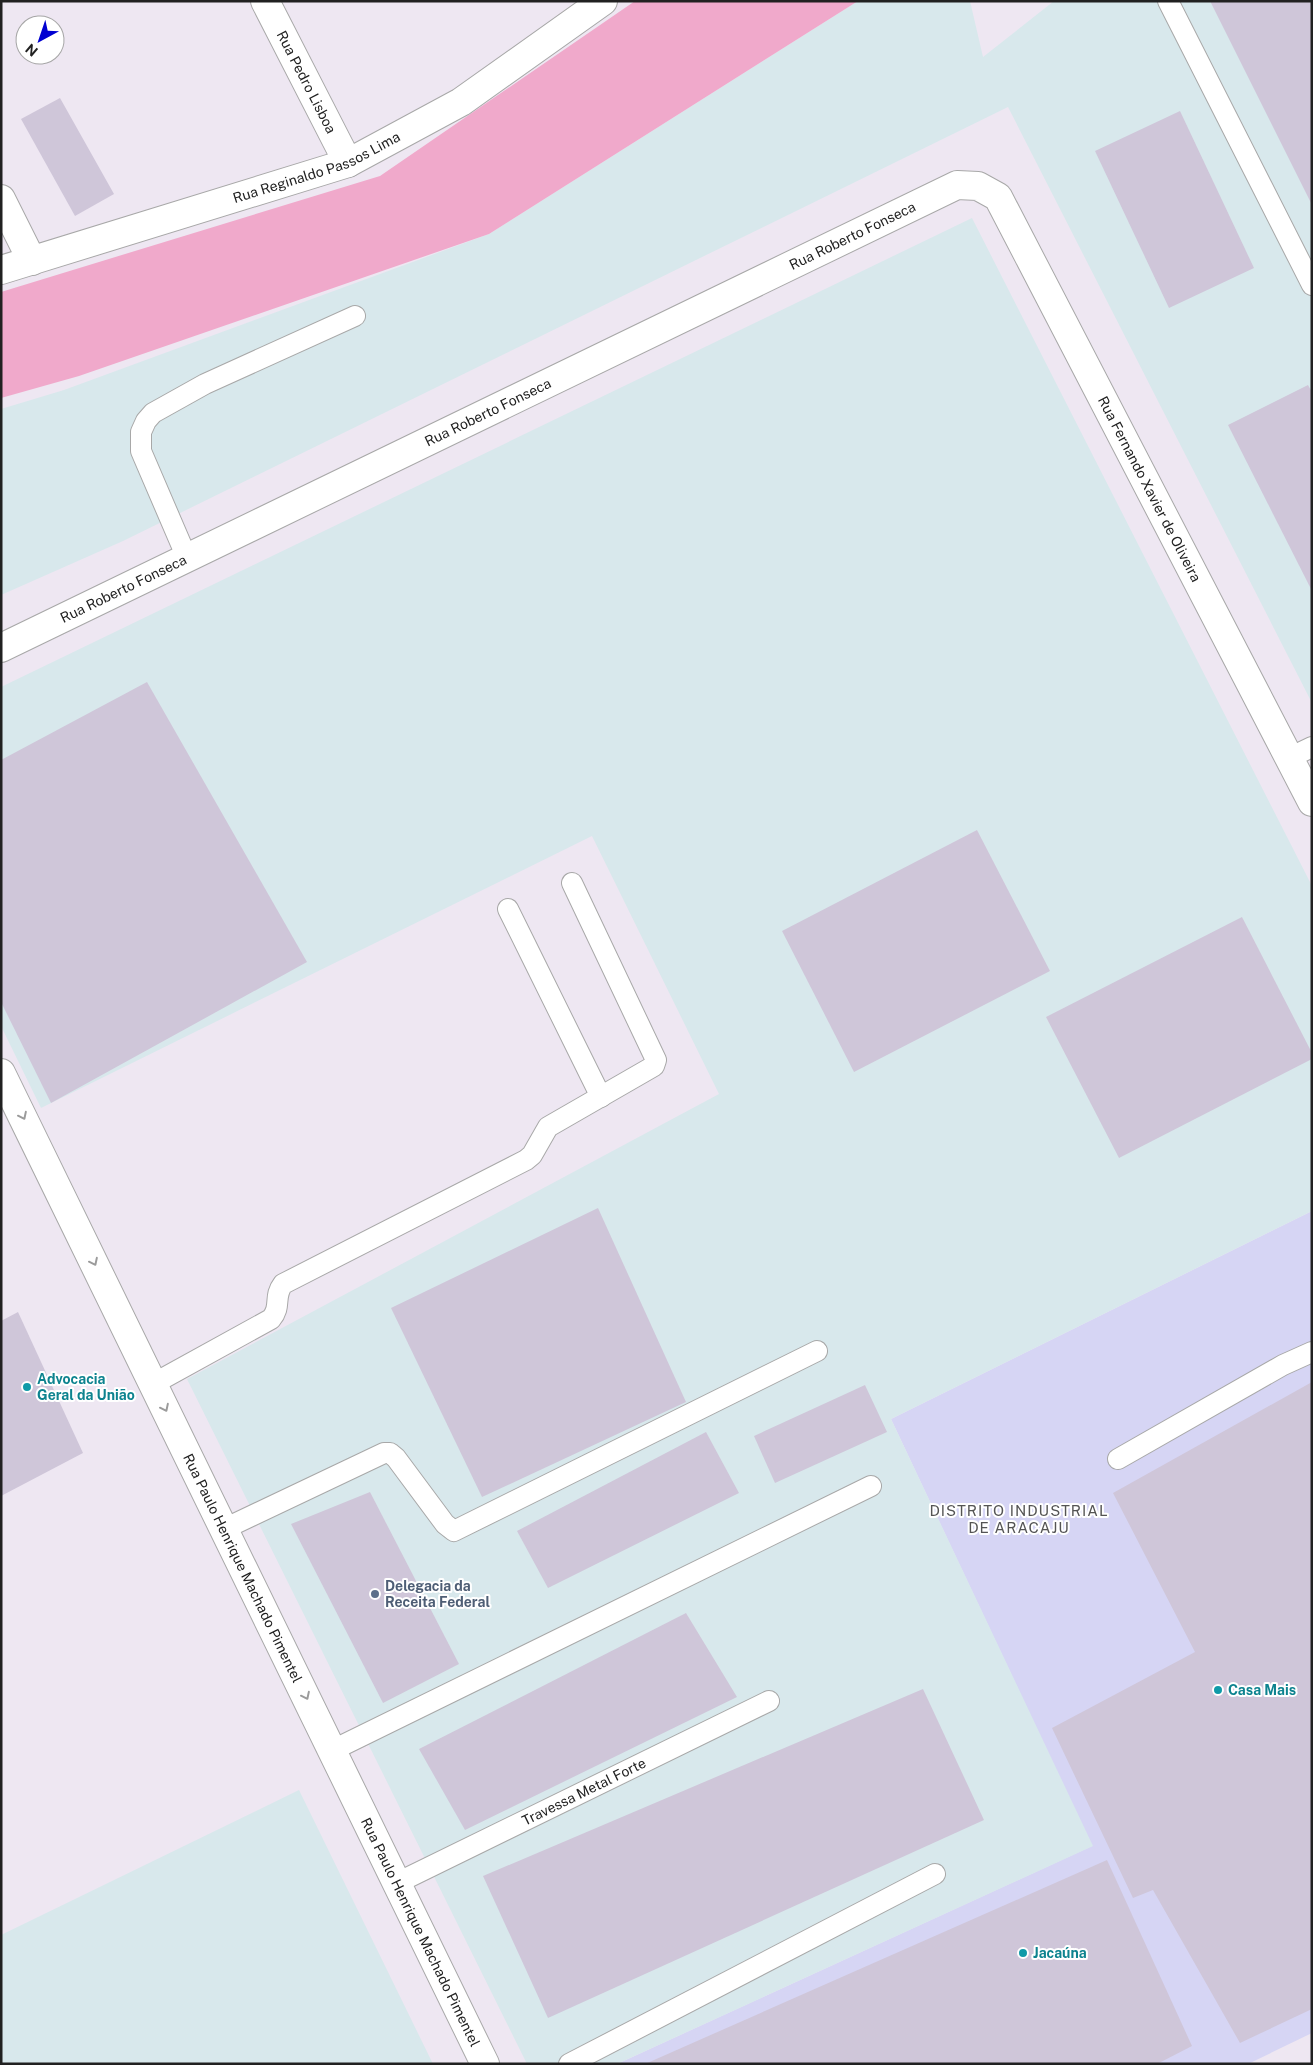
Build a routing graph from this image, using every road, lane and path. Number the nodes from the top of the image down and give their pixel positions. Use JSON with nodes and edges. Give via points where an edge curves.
{"nodes":[{"id":1,"x":265,"y":1,"type":"edge"},
{"id":2,"x":603,"y":1,"type":"edge"},
{"id":3,"x":1168,"y":1,"type":"edge"},
{"id":4,"x":348,"y":163,"type":"junction"},
{"id":5,"x":978,"y":186,"type":"joint"},
{"id":6,"x":1,"y":199,"type":"edge"},
{"id":7,"x":32,"y":262,"type":"junction"},
{"id":8,"x":1,"y":270,"type":"edge"},
{"id":9,"x":1312,"y":285,"type":"edge"},
{"id":10,"x":355,"y":316,"type":"dead end"},
{"id":11,"x":187,"y":558,"type":"junction"},
{"id":12,"x":1,"y":648,"type":"edge"},
{"id":13,"x":1301,"y":752,"type":"edge"},
{"id":14,"x":1312,"y":801,"type":"edge"},
{"id":15,"x":572,"y":883,"type":"dead end"},
{"id":16,"x":508,"y":909,"type":"dead end"},
{"id":17,"x":1,"y":1073,"type":"edge"},
{"id":18,"x":601,"y":1098,"type":"junction"},
{"id":19,"x":817,"y":1351,"type":"dead end"},
{"id":20,"x":1312,"y":1352,"type":"edge"},
{"id":21,"x":153,"y":1384,"type":"junction"},
{"id":22,"x":1118,"y":1459,"type":"dead end"},
{"id":23,"x":871,"y":1486,"type":"dead end"},
{"id":24,"x":224,"y":1529,"type":"junction"},
{"id":25,"x":769,"y":1701,"type":"dead end"},
{"id":26,"x":333,"y":1750,"type":"junction"},
{"id":27,"x":935,"y":1874,"type":"dead end"},
{"id":28,"x":398,"y":1883,"type":"junction"},
{"id":29,"x":485,"y":2064,"type":"edge"},
{"id":30,"x":569,"y":2064,"type":"edge"}],
"edges":[{"from":1,"to":4,"type":"street","name":"Rua Pedro Lisboa"},
{"from":2,"to":4,"type":"street","name":"Rua Reginaldo Passos Lima","via":[[461,102]]},
{"from":3,"to":9,"type":"lane"},
{"from":4,"to":7,"type":"street","name":"Rua Reginaldo Passos Lima"},
{"from":5,"to":11,"type":"street","name":"Rua Roberto Fonseca","via":[[957,185]]},
{"from":5,"to":13,"type":"street","name":"Rua Fernando Xavier de Oliveira","via":[[998,197]]},
{"from":6,"to":7,"type":"street"},
{"from":7,"to":8,"type":"street","name":"Rua Reginaldo Passos Lima"},
{"from":10,"to":11,"type":"lane","via":[[205,384],[154,413],[146,421],[141,432],[141,451]]},
{"from":11,"to":12,"type":"street","name":"Rua Roberto Fonseca"},
{"from":13,"to":14,"type":"street","name":"Rua Fernando Xavier de Oliveira"},
{"from":15,"to":18,"type":"lane","via":[[656,1060],[651,1069]]},
{"from":16,"to":18,"type":"lane"},
{"from":17,"to":21,"type":"street","name":"Rua Paulo Henrique Machado Pimentel","one_way":true},
{"from":18,"to":21,"type":"lane","via":[[548,1127],[532,1156],[526,1160],[283,1284],[277,1295],[277,1313],[272,1319]]},
{"from":19,"to":24,"type":"lane","via":[[454,1531],[445,1524],[390,1453]]},
{"from":20,"to":22,"type":"lane","via":[[1283,1365]]},
{"from":21,"to":24,"type":"street","name":"Rua Paulo Henrique Machado Pimentel","one_way":true},
{"from":23,"to":26,"type":"lane"},
{"from":24,"to":26,"type":"street","name":"Rua Paulo Henrique Machado Pimentel","one_way":true},
{"from":25,"to":28,"type":"lane","name":"Travessa Metal Forte"},
{"from":26,"to":28,"type":"street","name":"Rua Paulo Henrique Machado Pimentel"},
{"from":27,"to":30,"type":"lane"},
{"from":28,"to":29,"type":"street","name":"Rua Paulo Henrique Machado Pimentel"}]}
